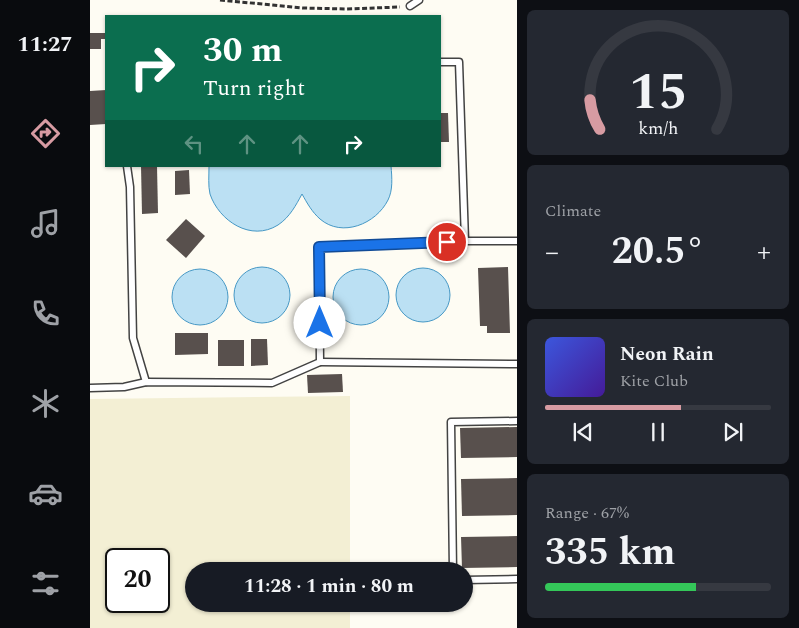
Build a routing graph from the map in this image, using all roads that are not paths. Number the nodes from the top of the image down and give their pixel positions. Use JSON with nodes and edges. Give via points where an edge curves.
{"nodes":[{"id":1,"x":419,"y":0,"type":"edge"},
{"id":2,"x":410,"y":6,"type":"road end"},
{"id":3,"x":441,"y":62,"type":"edge"},
{"id":4,"x":127,"y":167,"type":"edge"},
{"id":5,"x":466,"y":241,"type":"junction"},
{"id":6,"x":516,"y":241,"type":"edge"},
{"id":7,"x":320,"y":362,"type":"junction"},
{"id":8,"x":516,"y":364,"type":"edge"},
{"id":9,"x":146,"y":382,"type":"junction"},
{"id":10,"x":90,"y":388,"type":"edge"},
{"id":11,"x":516,"y":421,"type":"edge"},
{"id":12,"x":453,"y":562,"type":"edge"},
{"id":13,"x":516,"y":579,"type":"edge"},
{"id":14,"x":473,"y":580,"type":"edge"}],
"edges":[{"from":1,"to":2,"type":"lane"},
{"from":3,"to":5,"type":"lane","via":[[459,62]]},
{"from":4,"to":9,"type":"lane","via":[[133,338]]},
{"from":5,"to":6,"type":"lane"},
{"from":5,"to":7,"type":"lane","via":[[319,247]]},
{"from":7,"to":8,"type":"lane"},
{"from":7,"to":9,"type":"lane","via":[[272,383]]},
{"from":9,"to":10,"type":"lane","via":[[124,387]]},
{"from":11,"to":12,"type":"lane","via":[[451,422]]},
{"from":13,"to":14,"type":"lane"}]}
